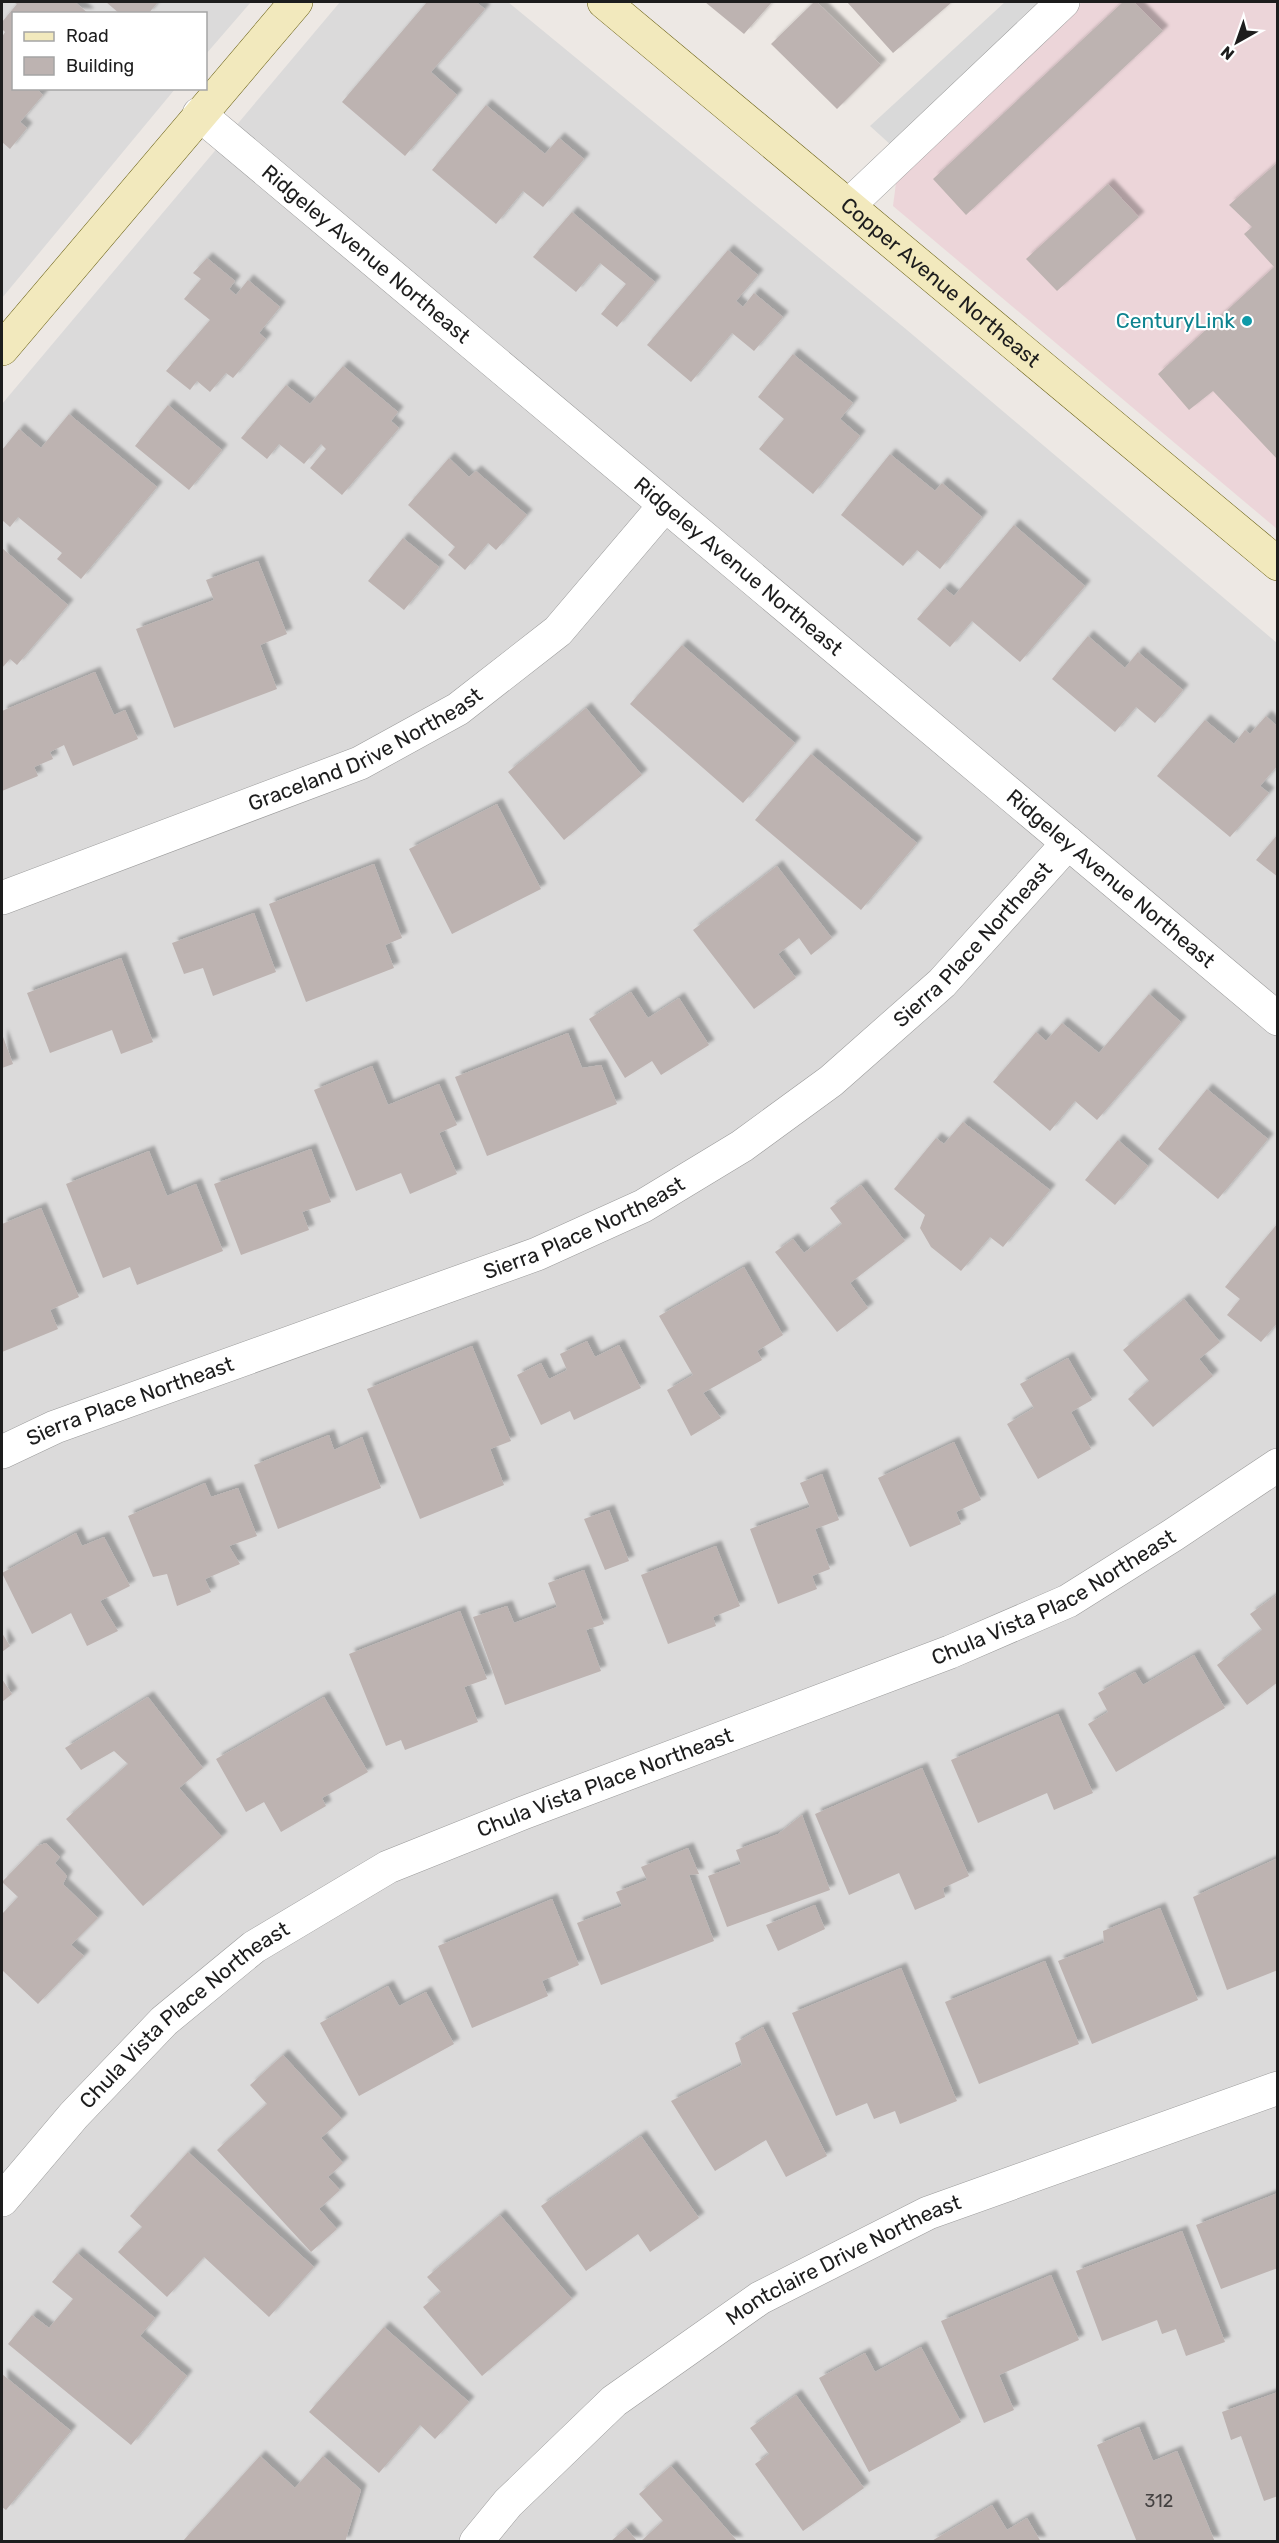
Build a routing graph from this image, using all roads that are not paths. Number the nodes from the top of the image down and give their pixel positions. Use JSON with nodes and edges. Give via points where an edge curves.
{"nodes":[{"id":1,"x":296,"y":2,"type":"edge"},
{"id":2,"x":604,"y":2,"type":"edge"},
{"id":3,"x":1063,"y":2,"type":"edge"},
{"id":4,"x":199,"y":114,"type":"junction"},
{"id":5,"x":849,"y":205,"type":"junction"},
{"id":6,"x":2,"y":349,"type":"edge"},
{"id":7,"x":665,"y":505,"type":"junction"},
{"id":8,"x":1278,"y":564,"type":"edge"},
{"id":9,"x":1068,"y":843,"type":"junction"},
{"id":10,"x":2,"y":898,"type":"edge"},
{"id":11,"x":1278,"y":1019,"type":"edge"},
{"id":12,"x":2,"y":1452,"type":"edge"},
{"id":13,"x":1278,"y":1465,"type":"edge"},
{"id":14,"x":1278,"y":2088,"type":"edge"},
{"id":15,"x":2,"y":2200,"type":"edge"},
{"id":16,"x":476,"y":2541,"type":"edge"}],
"edges":[{"from":1,"to":4,"type":"street"},
{"from":2,"to":5,"type":"street","name":"Copper Avenue Northeast"},
{"from":3,"to":5,"type":"street"},
{"from":4,"to":6,"type":"street"},
{"from":4,"to":7,"type":"street","name":"Ridgeley Avenue Northeast"},
{"from":5,"to":8,"type":"street","name":"Copper Avenue Northeast"},
{"from":7,"to":9,"type":"street","name":"Ridgeley Avenue Northeast"},
{"from":7,"to":10,"type":"street","name":"Graceland Drive Northeast","via":[[558,631],[458,709],[360,763]]},
{"from":9,"to":11,"type":"street","name":"Ridgeley Avenue Northeast"},
{"from":9,"to":12,"type":"street","name":"Sierra Place Northeast","via":[[942,983],[831,1081],[742,1146],[643,1206],[537,1254],[55,1427]]},
{"from":13,"to":15,"type":"street","name":"Chula Vista Place Northeast","via":[[1068,1601],[950,1652],[388,1867],[254,1947],[164,2021],[74,2115]]},
{"from":14,"to":16,"type":"street","name":"Montclaire Drive Northeast","via":[[928,2213],[760,2298],[614,2401],[508,2503]]}]}
